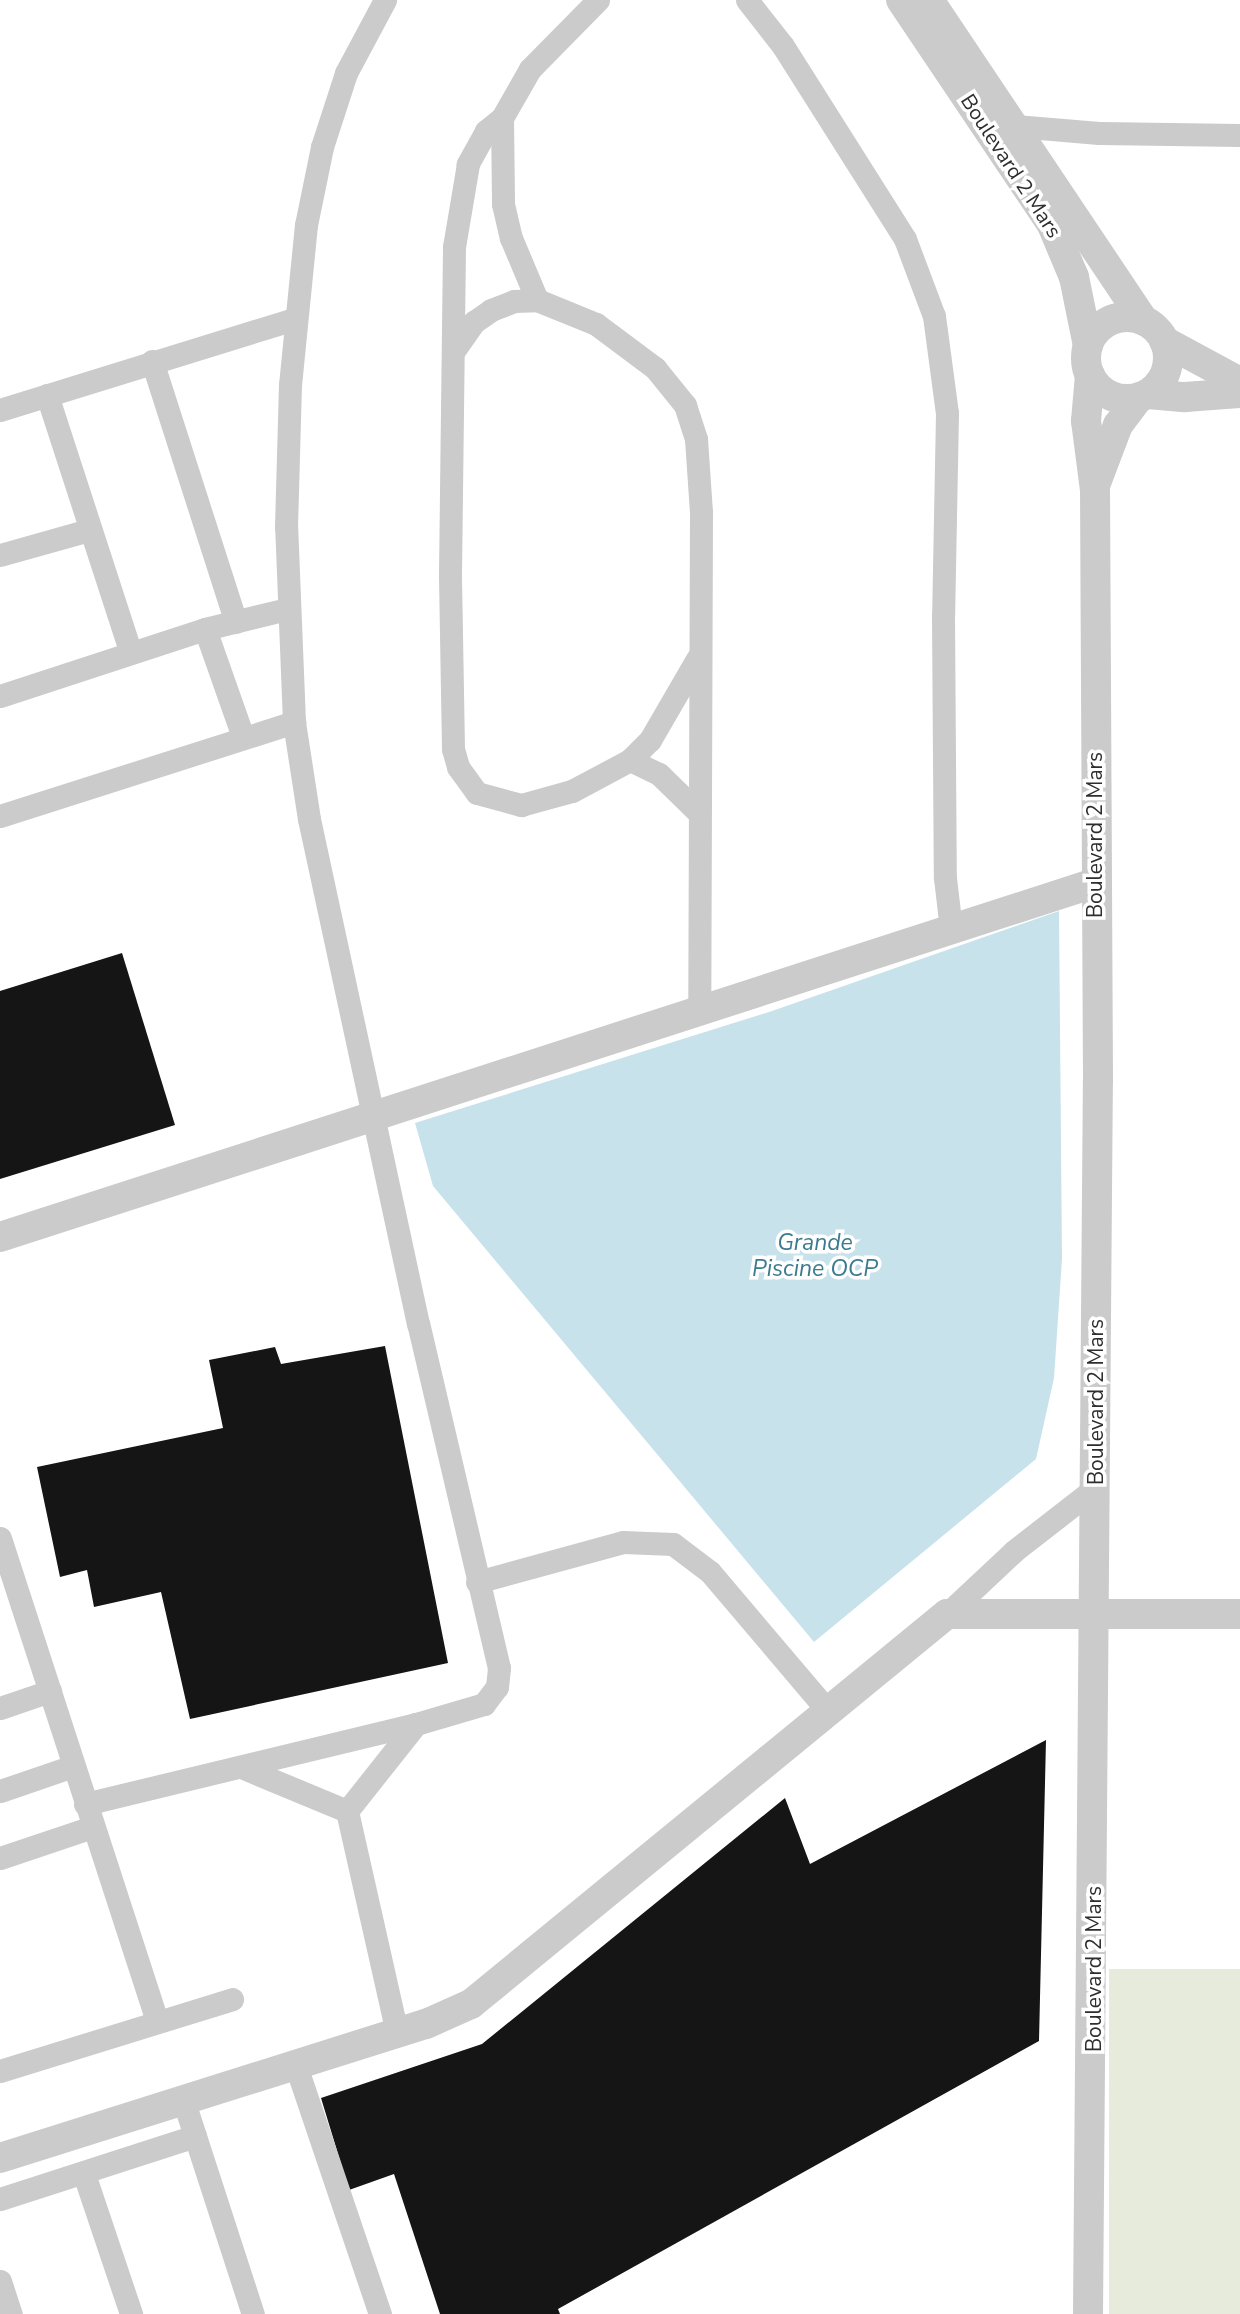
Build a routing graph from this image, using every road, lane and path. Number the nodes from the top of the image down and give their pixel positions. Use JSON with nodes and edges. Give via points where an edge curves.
{"nodes":[{"id":1,"x":385,"y":0,"type":"edge"},
{"id":2,"x":598,"y":0,"type":"edge"},
{"id":3,"x":747,"y":0,"type":"edge"},
{"id":4,"x":901,"y":0,"type":"edge"},
{"id":5,"x":929,"y":0,"type":"edge"},
{"id":6,"x":502,"y":118,"type":"junction"},
{"id":7,"x":1015,"y":126,"type":"junction"},
{"id":8,"x":1240,"y":135,"type":"edge"},
{"id":9,"x":537,"y":300,"type":"junction"},
{"id":10,"x":294,"y":319,"type":"junction"},
{"id":11,"x":1154,"y":331,"type":"junction"},
{"id":12,"x":452,"y":354,"type":"junction"},
{"id":13,"x":152,"y":361,"type":"junction"},
{"id":14,"x":1089,"y":361,"type":"junction"},
{"id":15,"x":1240,"y":382,"type":"edge"},
{"id":16,"x":1240,"y":393,"type":"edge"},
{"id":17,"x":47,"y":395,"type":"junction"},
{"id":18,"x":1143,"y":395,"type":"junction"},
{"id":19,"x":0,"y":410,"type":"edge"},
{"id":20,"x":1095,"y":490,"type":"junction"},
{"id":21,"x":89,"y":530,"type":"junction"},
{"id":22,"x":0,"y":555,"type":"edge"},
{"id":23,"x":287,"y":609,"type":"junction"},
{"id":24,"x":236,"y":622,"type":"junction"},
{"id":25,"x":205,"y":629,"type":"junction"},
{"id":26,"x":131,"y":653,"type":"junction"},
{"id":27,"x":697,"y":659,"type":"junction"},
{"id":28,"x":0,"y":696,"type":"edge"},
{"id":29,"x":294,"y":722,"type":"junction"},
{"id":30,"x":243,"y":737,"type":"junction"},
{"id":31,"x":630,"y":760,"type":"junction"},
{"id":32,"x":698,"y":812,"type":"junction"},
{"id":33,"x":0,"y":816,"type":"edge"},
{"id":34,"x":1095,"y":883,"type":"junction"},
{"id":35,"x":951,"y":929,"type":"junction"},
{"id":36,"x":699,"y":1010,"type":"junction"},
{"id":37,"x":374,"y":1114,"type":"junction"},
{"id":38,"x":0,"y":1237,"type":"edge"},
{"id":39,"x":1095,"y":1488,"type":"junction"},
{"id":40,"x":0,"y":1538,"type":"edge"},
{"id":41,"x":477,"y":1582,"type":"junction"},
{"id":42,"x":10,"y":1599,"type":"edge"},
{"id":43,"x":947,"y":1614,"type":"junction"},
{"id":44,"x":1096,"y":1614,"type":"junction"},
{"id":45,"x":1240,"y":1614,"type":"edge"},
{"id":46,"x":50,"y":1691,"type":"junction"},
{"id":47,"x":0,"y":1708,"type":"edge"},
{"id":48,"x":828,"y":1711,"type":"junction"},
{"id":49,"x":416,"y":1724,"type":"junction"},
{"id":50,"x":73,"y":1766,"type":"junction"},
{"id":51,"x":241,"y":1767,"type":"junction"},
{"id":52,"x":0,"y":1791,"type":"edge"},
{"id":53,"x":85,"y":1804,"type":"junction"},
{"id":54,"x":347,"y":1811,"type":"junction"},
{"id":55,"x":92,"y":1827,"type":"junction"},
{"id":56,"x":0,"y":1858,"type":"edge"},
{"id":57,"x":232,"y":1999,"type":"dead end"},
{"id":58,"x":157,"y":2021,"type":"junction"},
{"id":59,"x":397,"y":2032,"type":"junction"},
{"id":60,"x":295,"y":2063,"type":"junction"},
{"id":61,"x":0,"y":2071,"type":"edge"},
{"id":62,"x":183,"y":2099,"type":"junction"},
{"id":63,"x":195,"y":2136,"type":"junction"},
{"id":64,"x":0,"y":2158,"type":"edge"},
{"id":65,"x":84,"y":2174,"type":"junction"},
{"id":66,"x":0,"y":2199,"type":"edge"},
{"id":67,"x":0,"y":2281,"type":"edge"},
{"id":68,"x":11,"y":2314,"type":"edge"},
{"id":69,"x":131,"y":2314,"type":"edge"},
{"id":70,"x":253,"y":2314,"type":"edge"},
{"id":71,"x":380,"y":2314,"type":"edge"},
{"id":72,"x":1088,"y":2314,"type":"edge"}],
"edges":[{"from":1,"to":10,"type":"street","via":[[357,48],[323,147],[310,194]]},
{"from":2,"to":6,"type":"street","via":[[530,69]]},
{"from":3,"to":35,"type":"street","via":[[783,46],[905,239],[934,316],[947,413],[945,878]]},
{"from":4,"to":14,"type":"street","name":"Boulevard 2 Mars","via":[[1052,225],[1074,277]]},
{"from":5,"to":7,"type":"street","name":"Boulevard 2 Mars"},
{"from":6,"to":9,"type":"street","via":[[503,204],[511,238]]},
{"from":6,"to":12,"type":"street","via":[[474,147],[463,183],[454,247]]},
{"from":7,"to":8,"type":"street","via":[[1099,134]]},
{"from":7,"to":11,"type":"street","name":"Boulevard 2 Mars"},
{"from":9,"to":12,"type":"street","via":[[514,301],[491,310],[474,322]]},
{"from":9,"to":27,"type":"street","via":[[596,324],[655,368],[685,405],[700,461]]},
{"from":10,"to":13,"type":"street"},
{"from":10,"to":23,"type":"street"},
{"from":11,"to":14,"type":"street","via":[[1124,318],[1106,324]]},
{"from":11,"to":15,"type":"street"},
{"from":11,"to":18,"type":"street","via":[[1166,370]]},
{"from":12,"to":31,"type":"street","via":[[452,724],[458,767],[477,793],[521,805],[572,791]]},
{"from":13,"to":17,"type":"street"},
{"from":13,"to":24,"type":"street"},
{"from":14,"to":18,"type":"street","via":[[1110,396]]},
{"from":14,"to":20,"type":"street","name":"Boulevard 2 Mars","via":[[1087,444]]},
{"from":16,"to":18,"type":"street"},
{"from":17,"to":19,"type":"street"},
{"from":17,"to":21,"type":"street"},
{"from":18,"to":20,"type":"street","via":[[1103,456]]},
{"from":20,"to":34,"type":"street","name":"Boulevard 2 Mars"},
{"from":21,"to":22,"type":"street"},
{"from":21,"to":26,"type":"street"},
{"from":23,"to":24,"type":"street"},
{"from":23,"to":29,"type":"street"},
{"from":24,"to":25,"type":"street"},
{"from":25,"to":26,"type":"street"},
{"from":25,"to":30,"type":"street"},
{"from":26,"to":28,"type":"street"},
{"from":27,"to":31,"type":"street","via":[[656,731]]},
{"from":27,"to":32,"type":"street"},
{"from":29,"to":30,"type":"street"},
{"from":29,"to":37,"type":"street","via":[[311,831]]},
{"from":30,"to":33,"type":"street"},
{"from":31,"to":32,"type":"street","via":[[669,782]]},
{"from":32,"to":36,"type":"street"},
{"from":34,"to":35,"type":"street"},
{"from":34,"to":39,"type":"street","name":"Boulevard 2 Mars"},
{"from":35,"to":36,"type":"street"},
{"from":36,"to":37,"type":"street"},
{"from":37,"to":38,"type":"street"},
{"from":37,"to":41,"type":"street"},
{"from":39,"to":43,"type":"street","via":[[1014,1552]]},
{"from":39,"to":44,"type":"street","name":"Boulevard 2 Mars"},
{"from":40,"to":42,"type":"street"},
{"from":41,"to":48,"type":"street","via":[[623,1542],[673,1544],[710,1572]]},
{"from":41,"to":49,"type":"street","via":[[499,1668],[497,1687],[484,1704]]},
{"from":42,"to":46,"type":"street"},
{"from":43,"to":44,"type":"street"},
{"from":43,"to":48,"type":"street"},
{"from":44,"to":45,"type":"street"},
{"from":44,"to":72,"type":"street","name":"Boulevard 2 Mars"},
{"from":46,"to":47,"type":"street"},
{"from":46,"to":50,"type":"street"},
{"from":48,"to":59,"type":"street","via":[[496,1987],[454,2014]]},
{"from":49,"to":51,"type":"street"},
{"from":49,"to":54,"type":"street"},
{"from":50,"to":52,"type":"street"},
{"from":50,"to":53,"type":"street"},
{"from":51,"to":53,"type":"street"},
{"from":51,"to":54,"type":"street"},
{"from":53,"to":55,"type":"street"},
{"from":54,"to":59,"type":"street"},
{"from":55,"to":56,"type":"street"},
{"from":55,"to":58,"type":"street"},
{"from":57,"to":58,"type":"street"},
{"from":58,"to":61,"type":"street"},
{"from":59,"to":60,"type":"street"},
{"from":60,"to":62,"type":"street"},
{"from":60,"to":71,"type":"street"},
{"from":62,"to":63,"type":"street"},
{"from":62,"to":64,"type":"street"},
{"from":63,"to":65,"type":"street"},
{"from":63,"to":70,"type":"street"},
{"from":65,"to":66,"type":"street"},
{"from":65,"to":69,"type":"street"},
{"from":67,"to":68,"type":"street"}]}
